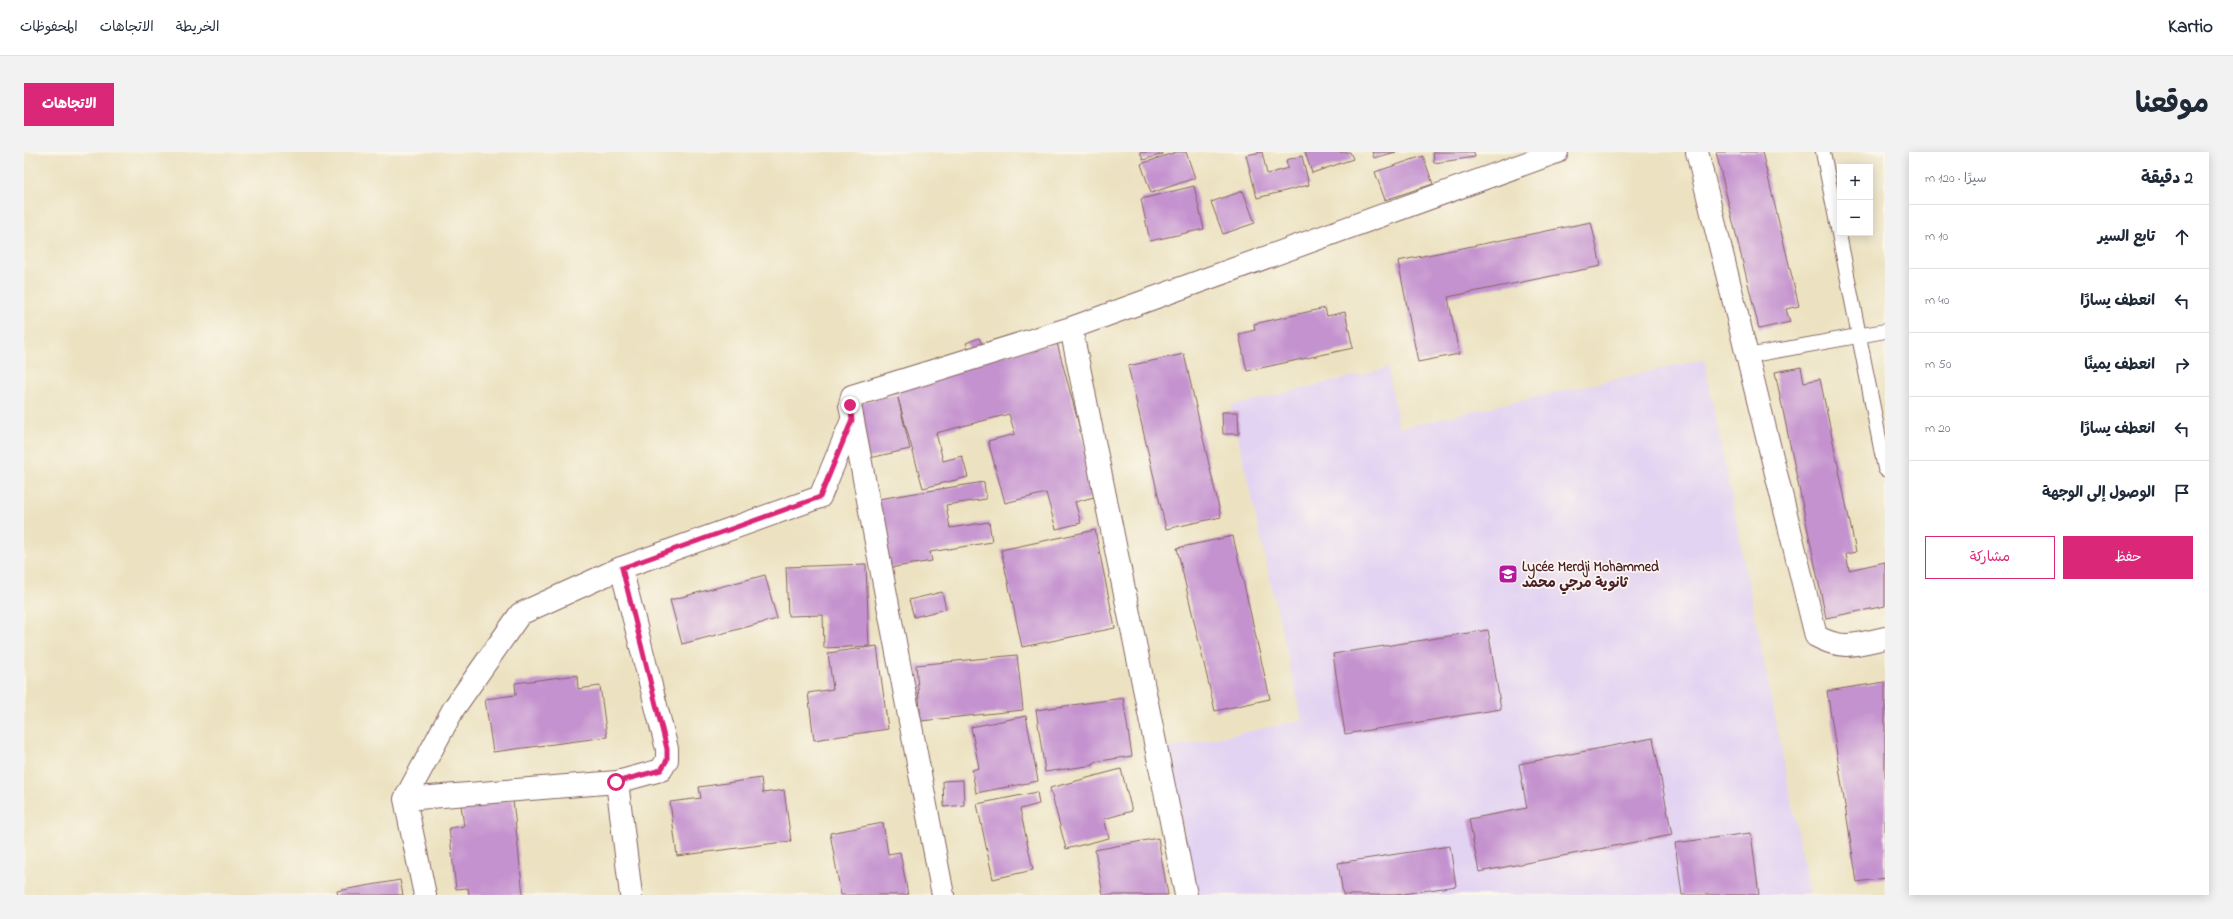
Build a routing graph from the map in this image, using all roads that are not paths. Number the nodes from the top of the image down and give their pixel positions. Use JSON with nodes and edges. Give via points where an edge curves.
{"nodes":[{"id":1,"x":1557,"y":152,"type":"edge"},
{"id":2,"x":1697,"y":152,"type":"edge"},
{"id":3,"x":1823,"y":152,"type":"edge"},
{"id":4,"x":1071,"y":328,"type":"junction"},
{"id":5,"x":1885,"y":331,"type":"edge"},
{"id":6,"x":1858,"y":336,"type":"junction"},
{"id":7,"x":1747,"y":356,"type":"junction"},
{"id":8,"x":852,"y":420,"type":"junction"},
{"id":9,"x":1885,"y":470,"type":"edge"},
{"id":10,"x":622,"y":568,"type":"junction"},
{"id":11,"x":1885,"y":638,"type":"edge"},
{"id":12,"x":616,"y":782,"type":"junction"},
{"id":13,"x":405,"y":799,"type":"junction"},
{"id":14,"x":425,"y":895,"type":"edge"},
{"id":15,"x":631,"y":895,"type":"edge"},
{"id":16,"x":943,"y":895,"type":"edge"},
{"id":17,"x":1186,"y":895,"type":"edge"}],
"edges":[{"from":1,"to":4,"type":"street"},
{"from":2,"to":7,"type":"street"},
{"from":3,"to":6,"type":"lane"},
{"from":4,"to":8,"type":"street","via":[[852,396]]},
{"from":4,"to":17,"type":"street"},
{"from":5,"to":6,"type":"lane"},
{"from":6,"to":7,"type":"lane"},
{"from":6,"to":9,"type":"lane"},
{"from":7,"to":11,"type":"street","via":[[1816,636],[1830,644],[1848,646]]},
{"from":8,"to":10,"type":"street","via":[[820,497]]},
{"from":8,"to":16,"type":"street"},
{"from":10,"to":12,"type":"street","via":[[667,749],[667,760],[661,770]]},
{"from":10,"to":13,"type":"street","via":[[520,614],[454,708]]},
{"from":12,"to":13,"type":"street"},
{"from":12,"to":15,"type":"street"},
{"from":13,"to":14,"type":"street"}]}
